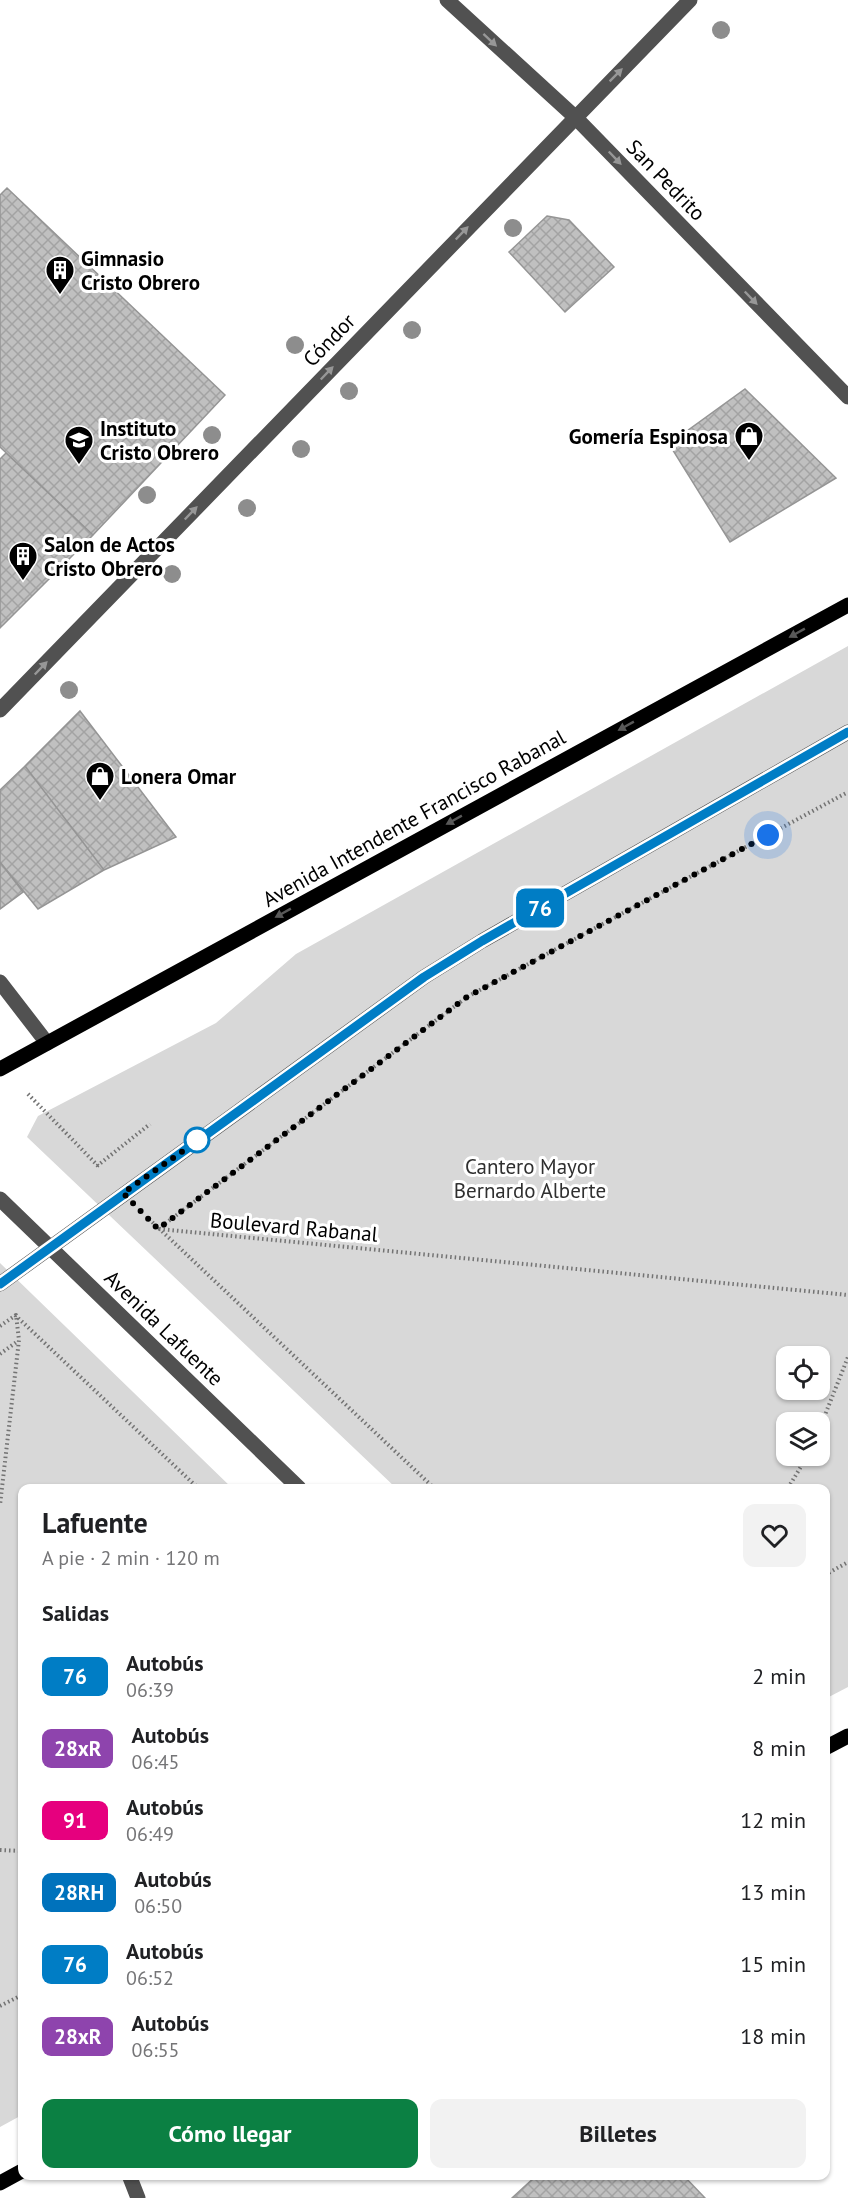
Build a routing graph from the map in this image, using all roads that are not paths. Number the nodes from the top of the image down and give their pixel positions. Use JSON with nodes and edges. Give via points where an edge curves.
{"nodes":[{"id":1,"x":447,"y":0,"type":"edge"},
{"id":2,"x":690,"y":0,"type":"edge"},
{"id":3,"x":574,"y":117,"type":"junction"},
{"id":4,"x":848,"y":397,"type":"edge"},
{"id":5,"x":848,"y":604,"type":"edge"},
{"id":6,"x":0,"y":710,"type":"edge"},
{"id":7,"x":848,"y":732,"type":"edge"},
{"id":8,"x":0,"y":982,"type":"edge"},
{"id":9,"x":46,"y":1042,"type":"junction"},
{"id":10,"x":1,"y":1068,"type":"edge"},
{"id":11,"x":0,"y":1199,"type":"edge"},
{"id":12,"x":51,"y":1248,"type":"junction"},
{"id":13,"x":0,"y":1284,"type":"edge"},
{"id":14,"x":295,"y":1484,"type":"edge"},
{"id":15,"x":848,"y":1736,"type":"edge"},
{"id":16,"x":830,"y":1745,"type":"edge"},
{"id":17,"x":18,"y":2173,"type":"edge"},
{"id":18,"x":131,"y":2180,"type":"edge"},
{"id":19,"x":0,"y":2183,"type":"edge"},
{"id":20,"x":138,"y":2198,"type":"edge"}],
"edges":[{"from":1,"to":3,"type":"street","name":"San Pedrito","one_way":true},
{"from":3,"to":2,"type":"street","name":"Cóndor","one_way":true},
{"from":3,"to":4,"type":"street","name":"San Pedrito","one_way":true},
{"from":6,"to":3,"type":"street","name":"Cóndor","one_way":true},
{"from":5,"to":9,"type":"main road","name":"Avenida Intendente Francisco Rabanal","one_way":true},
{"from":7,"to":12,"type":"street","via":[[424,977]]},
{"from":8,"to":9,"type":"street"},
{"from":9,"to":10,"type":"main road","name":"Avenida Intendente Francisco Rabanal"},
{"from":11,"to":12,"type":"street","name":"Avenida Lafuente"},
{"from":12,"to":13,"type":"street"},
{"from":12,"to":14,"type":"street","name":"Avenida Lafuente"},
{"from":15,"to":16,"type":"main road"},
{"from":17,"to":19,"type":"main road"},
{"from":18,"to":20,"type":"street"}]}
